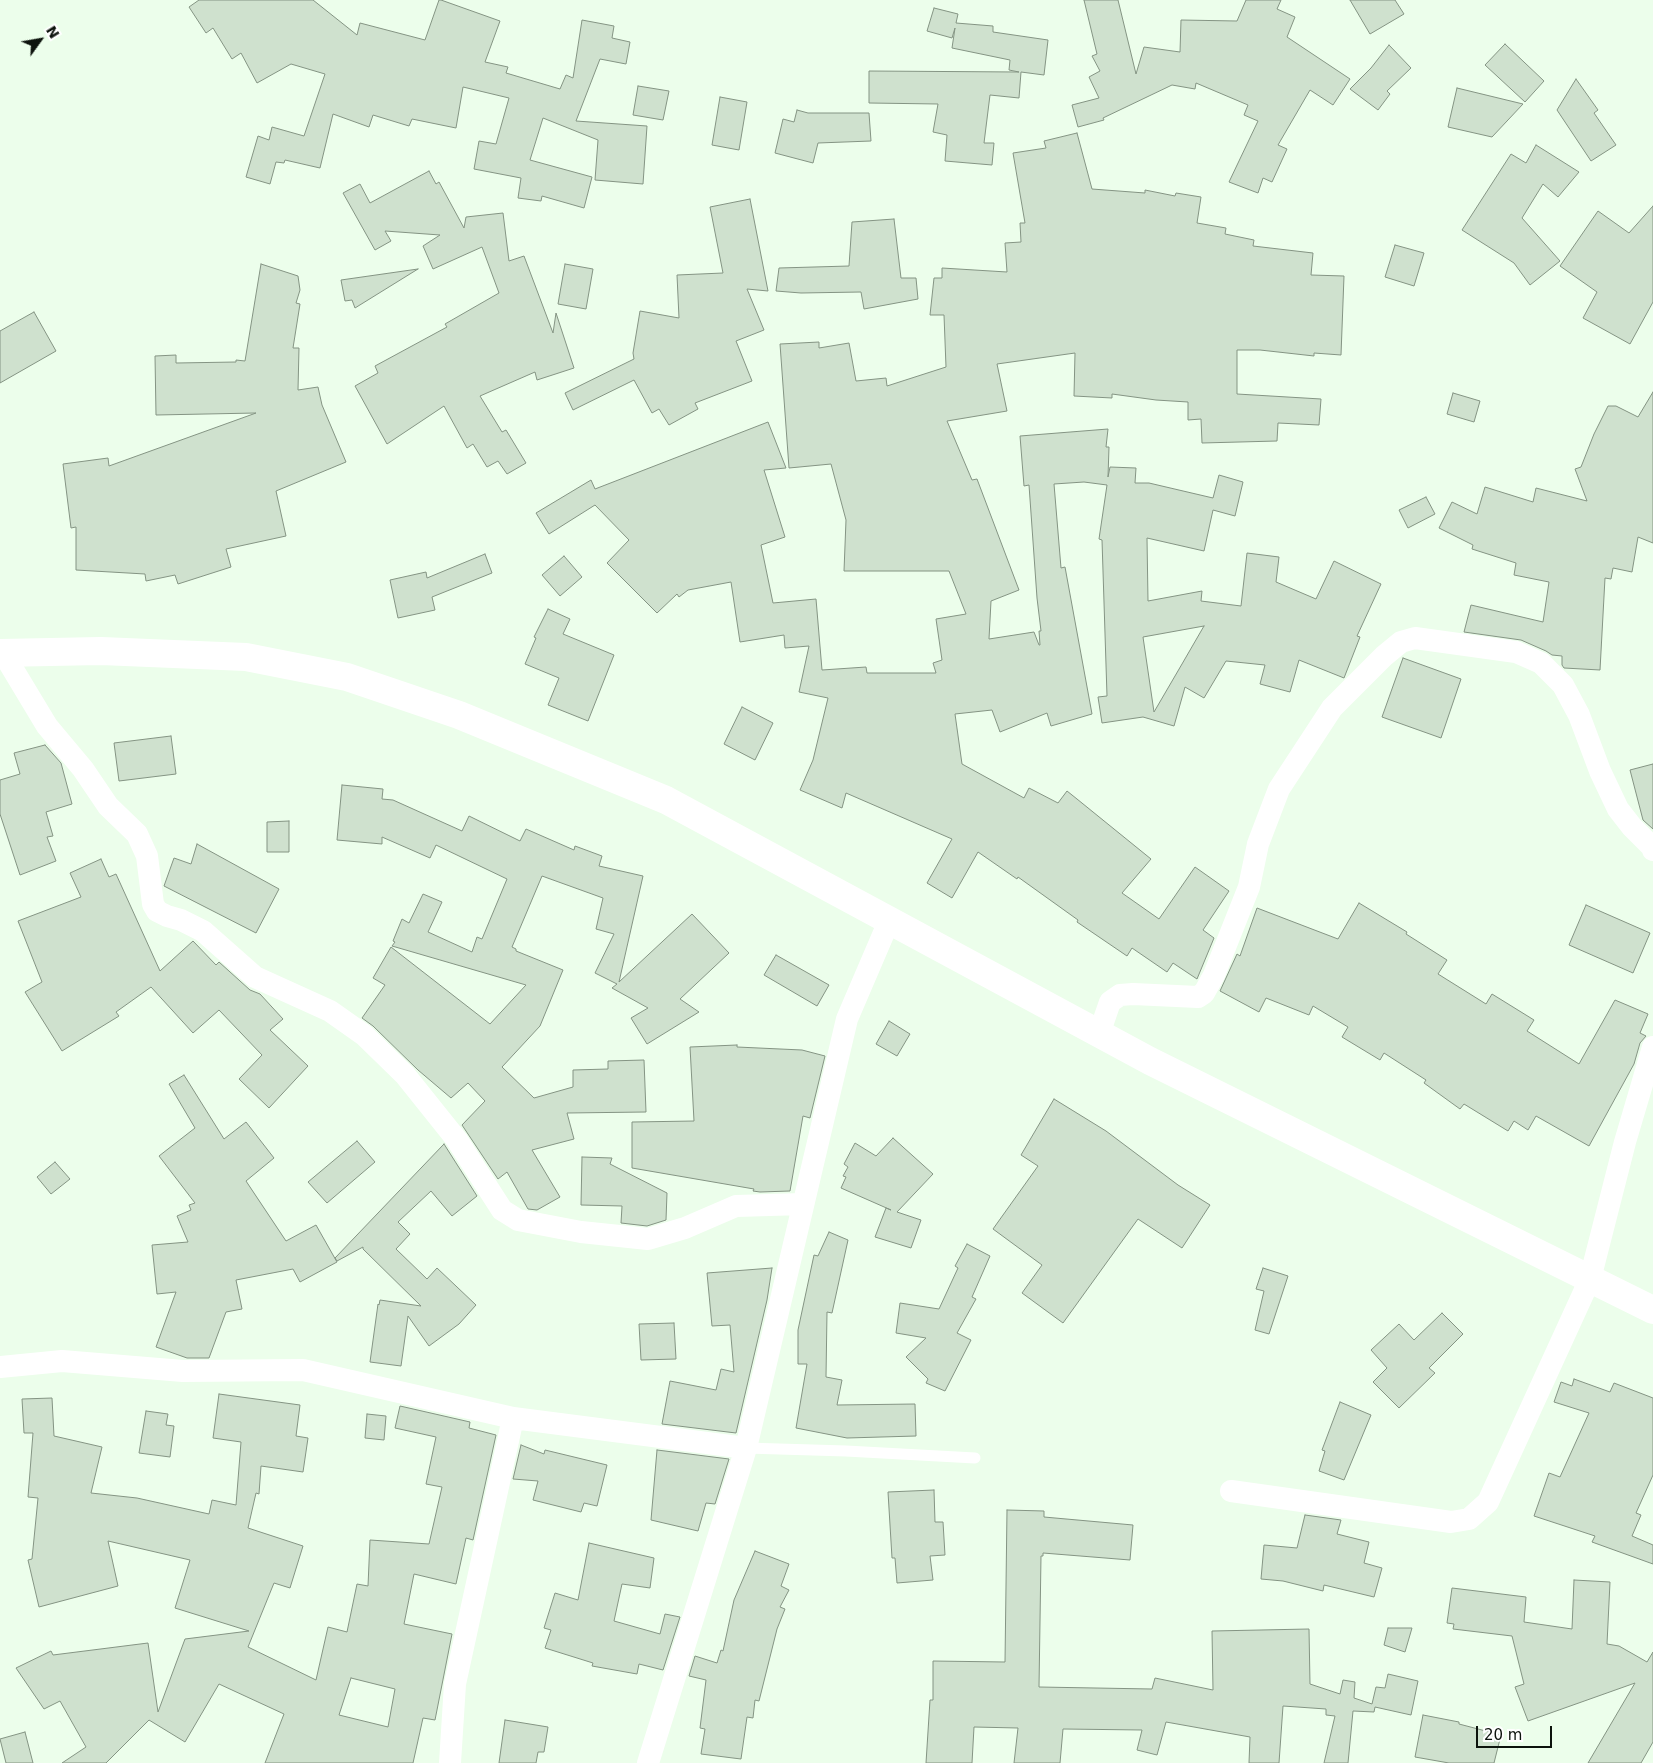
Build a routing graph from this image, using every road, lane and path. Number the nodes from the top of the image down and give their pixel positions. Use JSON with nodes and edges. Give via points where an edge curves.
{"nodes":[{"id":1,"x":1,"y":653,"type":"edge"},
{"id":2,"x":1653,"y":848,"type":"edge"},
{"id":3,"x":889,"y":921,"type":"junction"},
{"id":4,"x":1099,"y":1034,"type":"junction"},
{"id":5,"x":1653,"y":1047,"type":"edge"},
{"id":6,"x":803,"y":1204,"type":"junction"},
{"id":7,"x":1590,"y":1279,"type":"junction"},
{"id":8,"x":1653,"y":1310,"type":"edge"},
{"id":9,"x":0,"y":1367,"type":"edge"},
{"id":10,"x":514,"y":1418,"type":"junction"},
{"id":11,"x":746,"y":1448,"type":"junction"},
{"id":12,"x":975,"y":1458,"type":"dead end"},
{"id":13,"x":1231,"y":1491,"type":"dead end"},
{"id":14,"x":450,"y":1763,"type":"edge"},
{"id":15,"x":648,"y":1763,"type":"edge"}],
"edges":[{"from":1,"to":3,"type":"main road","via":[[101,651],[246,657],[347,677],[459,715],[666,800]]},
{"from":1,"to":6,"type":"street","via":[[47,726],[83,769],[108,806],[137,834],[147,856],[153,904],[157,911],[202,931],[255,977],[330,1011],[364,1036],[405,1075],[458,1140],[502,1210],[518,1220],[581,1232],[648,1239],[685,1228],[736,1206]]},
{"from":2,"to":4,"type":"street","via":[[1618,809],[1564,685],[1541,663],[1516,652],[1415,638],[1401,642],[1332,708],[1279,790],[1258,844],[1250,887],[1204,993],[1198,997],[1120,995],[1110,1002]]},
{"from":3,"to":4,"type":"main road"},
{"from":3,"to":6,"type":"street","via":[[847,1019]]},
{"from":4,"to":7,"type":"main road"},
{"from":5,"to":7,"type":"street"},
{"from":6,"to":11,"type":"street"},
{"from":7,"to":8,"type":"main road"},
{"from":7,"to":13,"type":"street","via":[[1488,1502],[1469,1520],[1451,1522]]},
{"from":9,"to":10,"type":"street","via":[[62,1361],[183,1371],[303,1370]]},
{"from":10,"to":11,"type":"street"},
{"from":10,"to":14,"type":"street","via":[[455,1684]]},
{"from":11,"to":12,"type":"lane"},
{"from":11,"to":15,"type":"street"}]}
